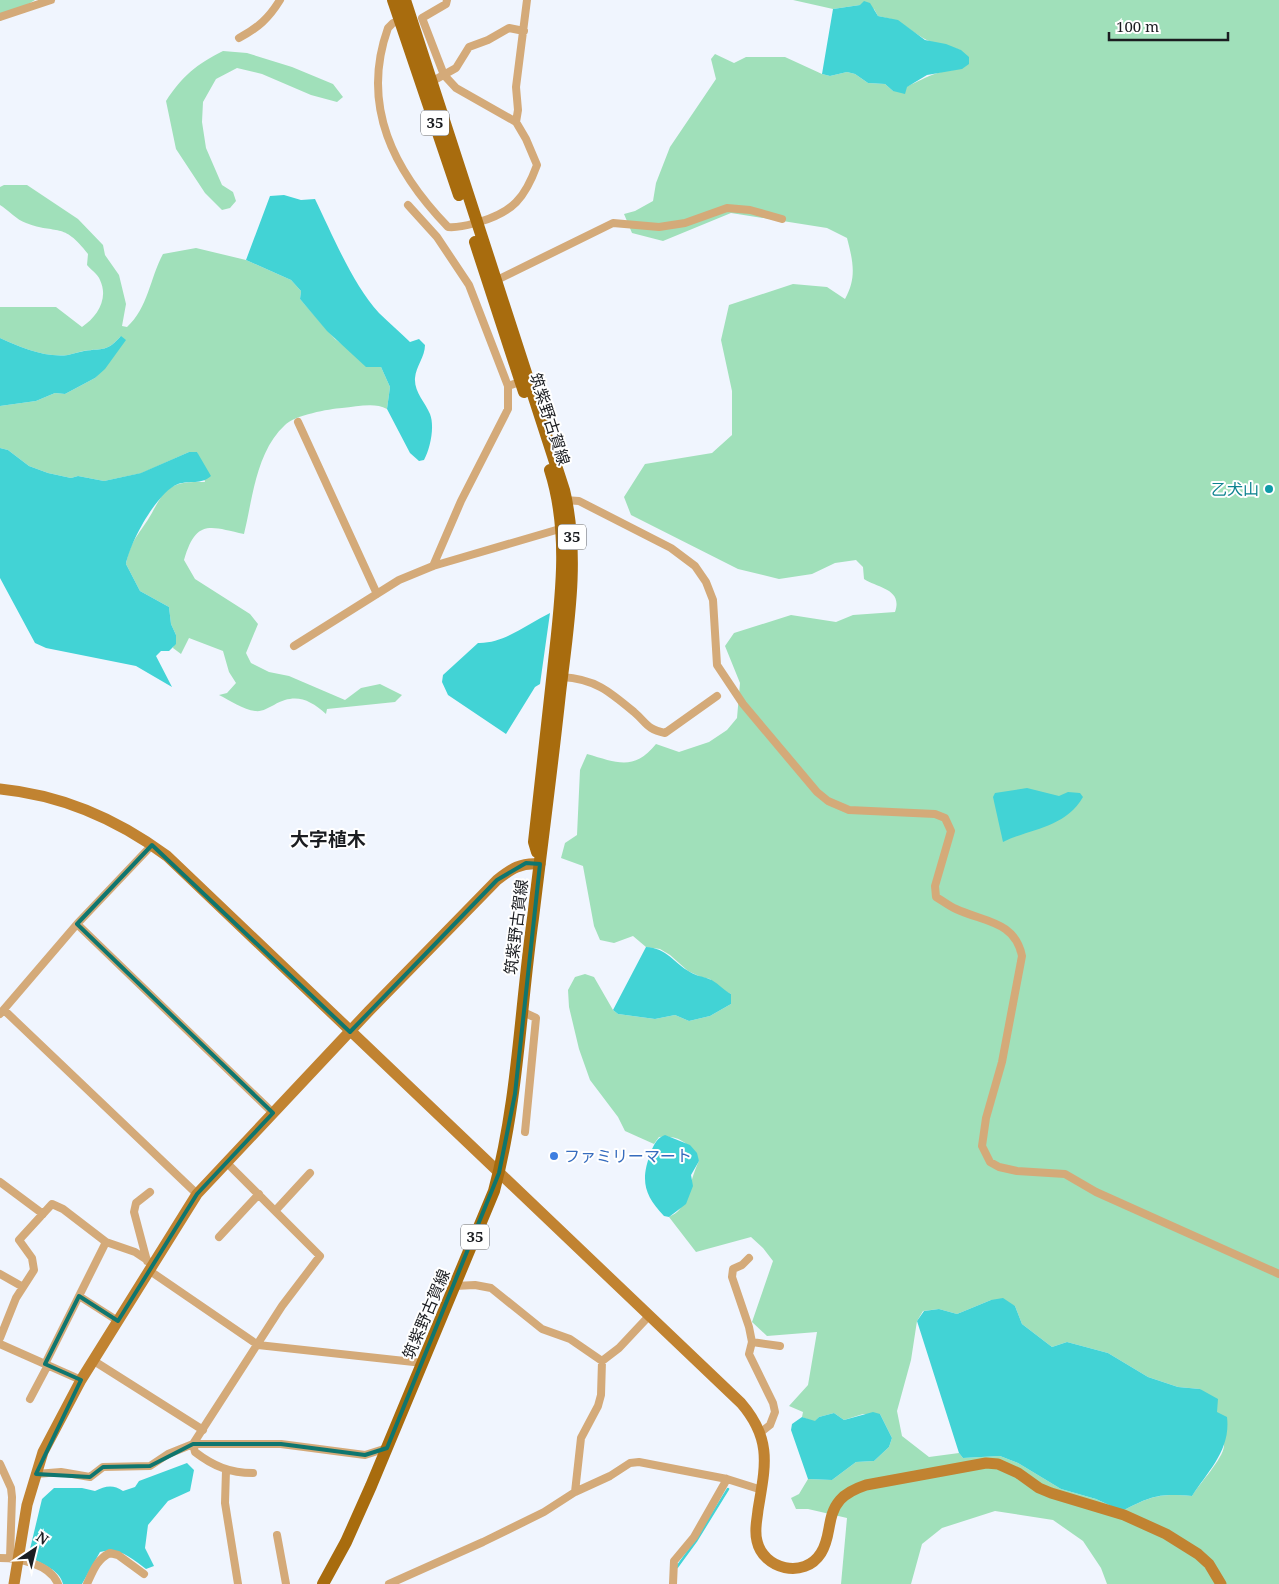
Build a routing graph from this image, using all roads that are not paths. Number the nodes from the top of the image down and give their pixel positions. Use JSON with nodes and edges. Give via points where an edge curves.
{"nodes":[{"id":1,"x":51,"y":0,"type":"edge"},
{"id":2,"x":280,"y":0,"type":"edge"},
{"id":3,"x":393,"y":0,"type":"edge"},
{"id":4,"x":405,"y":0,"type":"edge"},
{"id":5,"x":447,"y":0,"type":"edge"},
{"id":6,"x":527,"y":0,"type":"edge"},
{"id":7,"x":0,"y":17,"type":"edge"},
{"id":8,"x":405,"y":19,"type":"junction"},
{"id":9,"x":524,"y":31,"type":"junction"},
{"id":10,"x":239,"y":38,"type":"dead end"},
{"id":11,"x":444,"y":75,"type":"junction"},
{"id":12,"x":432,"y":82,"type":"junction"},
{"id":13,"x":516,"y":122,"type":"junction"},
{"id":14,"x":408,"y":205,"type":"dead end"},
{"id":15,"x":782,"y":219,"type":"dead end"},
{"id":16,"x":473,"y":224,"type":"junction"},
{"id":17,"x":497,"y":280,"type":"junction"},
{"id":18,"x":525,"y":381,"type":"junction"},
{"id":19,"x":508,"y":386,"type":"junction"},
{"id":20,"x":298,"y":422,"type":"dead end"},
{"id":21,"x":562,"y":500,"type":"junction"},
{"id":22,"x":566,"y":526,"type":"junction"},
{"id":23,"x":433,"y":566,"type":"junction"},
{"id":24,"x":377,"y":594,"type":"junction"},
{"id":25,"x":294,"y":646,"type":"dead end"},
{"id":26,"x":562,"y":677,"type":"junction"},
{"id":27,"x":717,"y":696,"type":"dead end"},
{"id":28,"x":0,"y":789,"type":"edge"},
{"id":29,"x":152,"y":845,"type":"junction"},
{"id":30,"x":540,"y":864,"type":"junction"},
{"id":31,"x":77,"y":924,"type":"junction"},
{"id":32,"x":2,"y":1012,"type":"edge"},
{"id":33,"x":523,"y":1012,"type":"junction"},
{"id":34,"x":350,"y":1032,"type":"junction"},
{"id":35,"x":273,"y":1113,"type":"junction"},
{"id":36,"x":525,"y":1132,"type":"dead end"},
{"id":37,"x":226,"y":1162,"type":"junction"},
{"id":38,"x":310,"y":1173,"type":"dead end"},
{"id":39,"x":499,"y":1173,"type":"junction"},
{"id":40,"x":0,"y":1182,"type":"edge"},
{"id":41,"x":150,"y":1192,"type":"dead end"},
{"id":42,"x":197,"y":1194,"type":"junction"},
{"id":43,"x":259,"y":1194,"type":"junction"},
{"id":44,"x":275,"y":1211,"type":"junction"},
{"id":45,"x":42,"y":1214,"type":"junction"},
{"id":46,"x":219,"y":1237,"type":"dead end"},
{"id":47,"x":106,"y":1242,"type":"junction"},
{"id":48,"x":748,"y":1258,"type":"dead end"},
{"id":49,"x":150,"y":1265,"type":"junction"},
{"id":50,"x":0,"y":1274,"type":"edge"},
{"id":51,"x":1279,"y":1274,"type":"edge"},
{"id":52,"x":23,"y":1286,"type":"junction"},
{"id":53,"x":455,"y":1286,"type":"junction"},
{"id":54,"x":79,"y":1296,"type":"junction"},
{"id":55,"x":650,"y":1316,"type":"junction"},
{"id":56,"x":118,"y":1321,"type":"junction"},
{"id":57,"x":0,"y":1338,"type":"edge"},
{"id":58,"x":752,"y":1342,"type":"junction"},
{"id":59,"x":0,"y":1344,"type":"edge"},
{"id":60,"x":258,"y":1345,"type":"junction"},
{"id":61,"x":780,"y":1346,"type":"dead end"},
{"id":62,"x":94,"y":1361,"type":"junction"},
{"id":63,"x":602,"y":1361,"type":"junction"},
{"id":64,"x":423,"y":1363,"type":"junction"},
{"id":65,"x":47,"y":1364,"type":"junction"},
{"id":66,"x":81,"y":1380,"type":"junction"},
{"id":67,"x":30,"y":1399,"type":"dead end"},
{"id":68,"x":203,"y":1430,"type":"junction"},
{"id":69,"x":760,"y":1433,"type":"junction"},
{"id":70,"x":193,"y":1444,"type":"junction"},
{"id":71,"x":387,"y":1448,"type":"junction"},
{"id":72,"x":0,"y":1464,"type":"edge"},
{"id":73,"x":226,"y":1470,"type":"junction"},
{"id":74,"x":253,"y":1473,"type":"dead end"},
{"id":75,"x":36,"y":1474,"type":"junction"},
{"id":76,"x":727,"y":1479,"type":"junction"},
{"id":77,"x":762,"y":1490,"type":"junction"},
{"id":78,"x":575,"y":1492,"type":"junction"},
{"id":79,"x":277,"y":1535,"type":"dead end"},
{"id":80,"x":0,"y":1558,"type":"edge"},
{"id":81,"x":14,"y":1559,"type":"junction"},
{"id":82,"x":144,"y":1574,"type":"dead end"},
{"id":83,"x":14,"y":1584,"type":"edge"},
{"id":84,"x":58,"y":1584,"type":"edge"},
{"id":85,"x":87,"y":1584,"type":"edge"},
{"id":86,"x":238,"y":1584,"type":"edge"},
{"id":87,"x":286,"y":1584,"type":"edge"},
{"id":88,"x":322,"y":1584,"type":"edge"},
{"id":89,"x":388,"y":1584,"type":"edge"},
{"id":90,"x":672,"y":1584,"type":"edge"},
{"id":91,"x":1221,"y":1584,"type":"edge"}],
"edges":[{"from":1,"to":7,"type":"street"},
{"from":2,"to":10,"type":"street","via":[[267,20]]},
{"from":3,"to":8,"type":"main road","name":"筑紫野古賀線","number":"35"},
{"from":4,"to":8,"type":"main road","name":"筑紫野古賀線","number":"35"},
{"from":5,"to":11,"type":"street","via":[[446,4],[422,18]]},
{"from":6,"to":9,"type":"street"},
{"from":8,"to":12,"type":"main road","name":"筑紫野古賀線","number":"35"},
{"from":8,"to":16,"type":"main road","name":"筑紫野古賀線","number":"35"},
{"from":8,"to":16,"type":"street","via":[[388,28],[378,70],[381,118],[389,145],[401,168],[448,227],[461,228]]},
{"from":9,"to":11,"type":"street","via":[[509,28],[469,47],[456,68]]},
{"from":9,"to":13,"type":"street","via":[[516,87]]},
{"from":11,"to":12,"type":"street"},
{"from":11,"to":13,"type":"street","via":[[456,88]]},
{"from":12,"to":16,"type":"main road","name":"筑紫野古賀線","number":"35"},
{"from":13,"to":16,"type":"street","via":[[537,165],[529,186],[517,202],[497,217]]},
{"from":14,"to":19,"type":"street","via":[[437,237],[469,285]]},
{"from":15,"to":17,"type":"street","via":[[728,208],[659,228],[613,223]]},
{"from":16,"to":17,"type":"main road","name":"筑紫野古賀線","number":"35"},
{"from":16,"to":18,"type":"main road","name":"筑紫野古賀線","number":"35"},
{"from":17,"to":18,"type":"main road","name":"筑紫野古賀線","number":"35"},
{"from":18,"to":19,"type":"street"},
{"from":18,"to":21,"type":"main road","name":"筑紫野古賀線","number":"35"},
{"from":19,"to":23,"type":"street","via":[[508,408],[461,501]]},
{"from":20,"to":24,"type":"street"},
{"from":21,"to":22,"type":"main road","name":"筑紫野古賀線","number":"35"},
{"from":21,"to":51,"type":"street","via":[[579,502],[671,548],[695,566],[713,600],[717,665],[743,704],[795,768],[828,801],[849,810],[935,814],[944,818],[951,831],[935,886],[936,897],[956,909],[999,925],[1019,942],[1022,956],[1002,1062],[986,1118],[982,1146],[990,1162],[1017,1171],[1069,1175],[1096,1192]]},
{"from":22,"to":23,"type":"street"},
{"from":22,"to":26,"type":"main road","name":"筑紫野古賀線","number":"35","via":[[570,608]]},
{"from":22,"to":30,"type":"main road","name":"筑紫野古賀線","number":"35","via":[[534,842]]},
{"from":23,"to":24,"type":"street","via":[[399,580]]},
{"from":24,"to":25,"type":"street"},
{"from":26,"to":27,"type":"street","via":[[592,682],[636,713],[652,730],[665,733]]},
{"from":26,"to":30,"type":"main road","name":"筑紫野古賀線","number":"35"},
{"from":28,"to":29,"type":"street","via":[[49,797],[91,810]]},
{"from":29,"to":31,"type":"street"},
{"from":29,"to":34,"type":"street","via":[[212,897]]},
{"from":30,"to":33,"type":"main road","name":"筑紫野古賀線","number":"35"},
{"from":30,"to":34,"type":"street","via":[[526,863],[512,868],[497,880]]},
{"from":31,"to":32,"type":"street"},
{"from":31,"to":35,"type":"street"},
{"from":32,"to":42,"type":"street"},
{"from":33,"to":36,"type":"street","via":[[536,1018]]},
{"from":33,"to":39,"type":"main road","name":"筑紫野古賀線","number":"35","via":[[515,1094]]},
{"from":34,"to":35,"type":"street"},
{"from":34,"to":39,"type":"street"},
{"from":35,"to":37,"type":"street"},
{"from":37,"to":42,"type":"street"},
{"from":37,"to":43,"type":"street"},
{"from":38,"to":44,"type":"street"},
{"from":39,"to":53,"type":"main road","name":"筑紫野古賀線","number":"35"},
{"from":39,"to":55,"type":"street"},
{"from":40,"to":45,"type":"street"},
{"from":41,"to":49,"type":"street","via":[[136,1203],[134,1212]]},
{"from":42,"to":49,"type":"street"},
{"from":43,"to":44,"type":"street"},
{"from":43,"to":46,"type":"street"},
{"from":44,"to":60,"type":"street","via":[[320,1256],[282,1306]]},
{"from":45,"to":47,"type":"street","via":[[52,1204]]},
{"from":45,"to":52,"type":"street","via":[[19,1240],[34,1263],[30,1278]]},
{"from":47,"to":49,"type":"street","via":[[135,1252]]},
{"from":47,"to":54,"type":"street"},
{"from":48,"to":58,"type":"street","via":[[733,1270],[732,1277]]},
{"from":49,"to":56,"type":"street"},
{"from":49,"to":60,"type":"street"},
{"from":50,"to":52,"type":"street"},
{"from":52,"to":57,"type":"street"},
{"from":53,"to":63,"type":"street","via":[[491,1288],[542,1329],[570,1339]]},
{"from":53,"to":64,"type":"main road","name":"筑紫野古賀線","number":"35"},
{"from":54,"to":56,"type":"street"},
{"from":54,"to":65,"type":"street"},
{"from":55,"to":63,"type":"street"},
{"from":55,"to":69,"type":"street","via":[[741,1404],[755,1419]]},
{"from":56,"to":62,"type":"street"},
{"from":58,"to":61,"type":"street"},
{"from":58,"to":69,"type":"street","via":[[749,1354],[775,1412],[770,1425]]},
{"from":59,"to":65,"type":"street"},
{"from":60,"to":64,"type":"street"},
{"from":60,"to":68,"type":"street"},
{"from":62,"to":66,"type":"street"},
{"from":62,"to":68,"type":"street"},
{"from":63,"to":78,"type":"street","via":[[601,1395],[581,1438]]},
{"from":64,"to":71,"type":"main road","name":"筑紫野古賀線","number":"35"},
{"from":65,"to":66,"type":"street"},
{"from":65,"to":67,"type":"street"},
{"from":66,"to":75,"type":"street","via":[[47,1444]]},
{"from":68,"to":70,"type":"street"},
{"from":69,"to":77,"type":"street","via":[[765,1470]]},
{"from":70,"to":71,"type":"street","via":[[280,1444],[365,1455]]},
{"from":70,"to":73,"type":"street","via":[[195,1452]]},
{"from":70,"to":75,"type":"street","via":[[150,1466],[103,1467],[90,1477],[61,1472]]},
{"from":71,"to":88,"type":"main road","name":"筑紫野古賀線","number":"35","via":[[346,1542]]},
{"from":72,"to":81,"type":"street","via":[[11,1488]]},
{"from":73,"to":74,"type":"street"},
{"from":73,"to":86,"type":"street","via":[[225,1503]]},
{"from":75,"to":81,"type":"street"},
{"from":76,"to":77,"type":"street"},
{"from":76,"to":78,"type":"street","via":[[639,1462],[630,1463]]},
{"from":76,"to":90,"type":"street","via":[[697,1532],[674,1561]]},
{"from":77,"to":91,"type":"street","via":[[755,1534],[758,1548],[769,1561],[782,1568],[796,1569],[816,1560],[827,1539],[827,1525],[836,1506],[856,1489],[986,1463],[998,1464],[1018,1472],[1051,1494],[1124,1515],[1166,1534],[1198,1554],[1209,1564]]},
{"from":78,"to":89,"type":"street","via":[[536,1516]]},
{"from":79,"to":87,"type":"street"},
{"from":80,"to":81,"type":"street"},
{"from":81,"to":83,"type":"street"},
{"from":81,"to":84,"type":"street","via":[[54,1576]]},
{"from":82,"to":85,"type":"street","via":[[110,1552],[102,1556]]}]}
